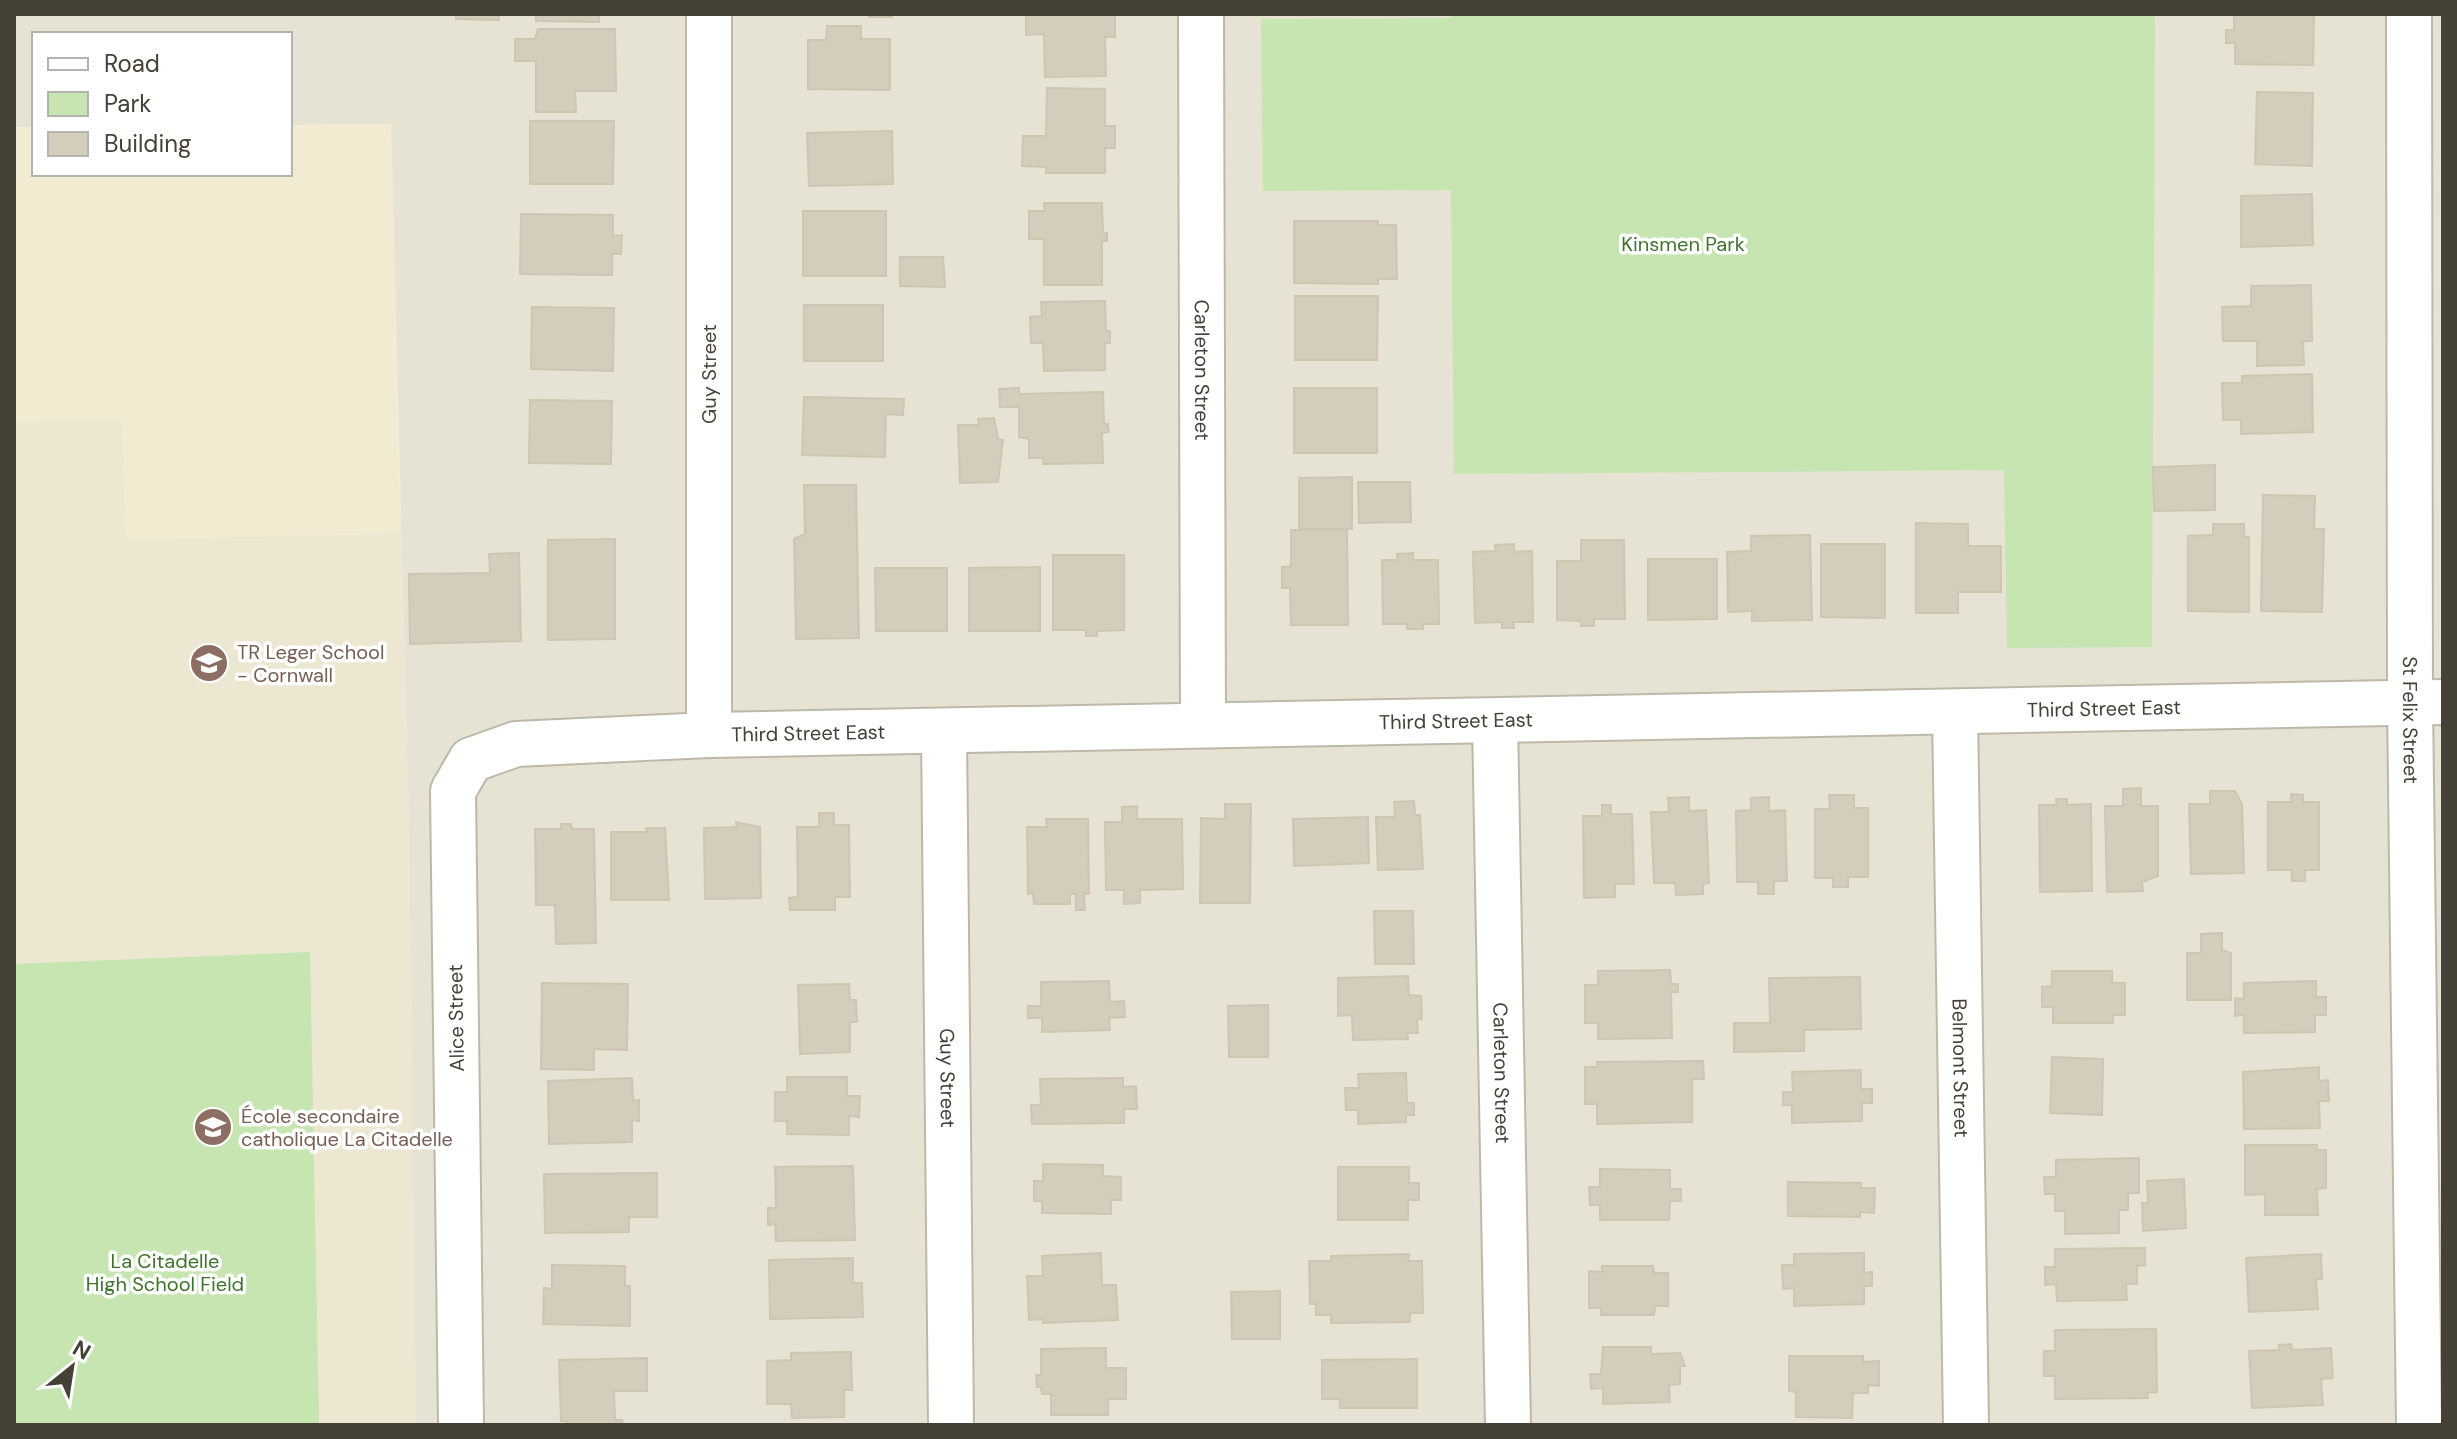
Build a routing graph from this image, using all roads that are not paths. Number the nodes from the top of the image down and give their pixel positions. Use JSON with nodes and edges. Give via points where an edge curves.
{"nodes":[{"id":1,"x":709,"y":14,"type":"edge"},
{"id":2,"x":1201,"y":14,"type":"edge"},
{"id":3,"x":2409,"y":14,"type":"edge"},
{"id":4,"x":2427,"y":703,"type":"edge"},
{"id":5,"x":1955,"y":712,"type":"junction"},
{"id":6,"x":1495,"y":721,"type":"junction"},
{"id":7,"x":1203,"y":725,"type":"junction"},
{"id":8,"x":944,"y":732,"type":"junction"},
{"id":9,"x":709,"y":735,"type":"junction"},
{"id":10,"x":471,"y":760,"type":"joint"},
{"id":11,"x":461,"y":1425,"type":"edge"},
{"id":12,"x":951,"y":1425,"type":"edge"},
{"id":13,"x":1508,"y":1425,"type":"edge"},
{"id":14,"x":1966,"y":1425,"type":"edge"},
{"id":15,"x":2419,"y":1425,"type":"edge"}],
"edges":[{"from":1,"to":9,"type":"street","name":"Guy Street"},
{"from":2,"to":7,"type":"street","name":"Carleton Street"},
{"from":3,"to":4,"type":"street","name":"St Felix Street"},
{"from":4,"to":5,"type":"street","name":"Third Street East"},
{"from":4,"to":15,"type":"street","name":"St Felix Street"},
{"from":5,"to":6,"type":"street","name":"Third Street East"},
{"from":5,"to":14,"type":"street","name":"Belmont Street"},
{"from":6,"to":7,"type":"street","name":"Third Street East"},
{"from":6,"to":13,"type":"street","name":"Carleton Street"},
{"from":7,"to":8,"type":"street","name":"Third Street East"},
{"from":8,"to":9,"type":"street","name":"Third Street East"},
{"from":8,"to":12,"type":"street","name":"Guy Street"},
{"from":9,"to":10,"type":"street","name":"Third Street East","via":[[516,744]]},
{"from":10,"to":11,"type":"street","name":"Alice Street","via":[[453,791]]}]}
